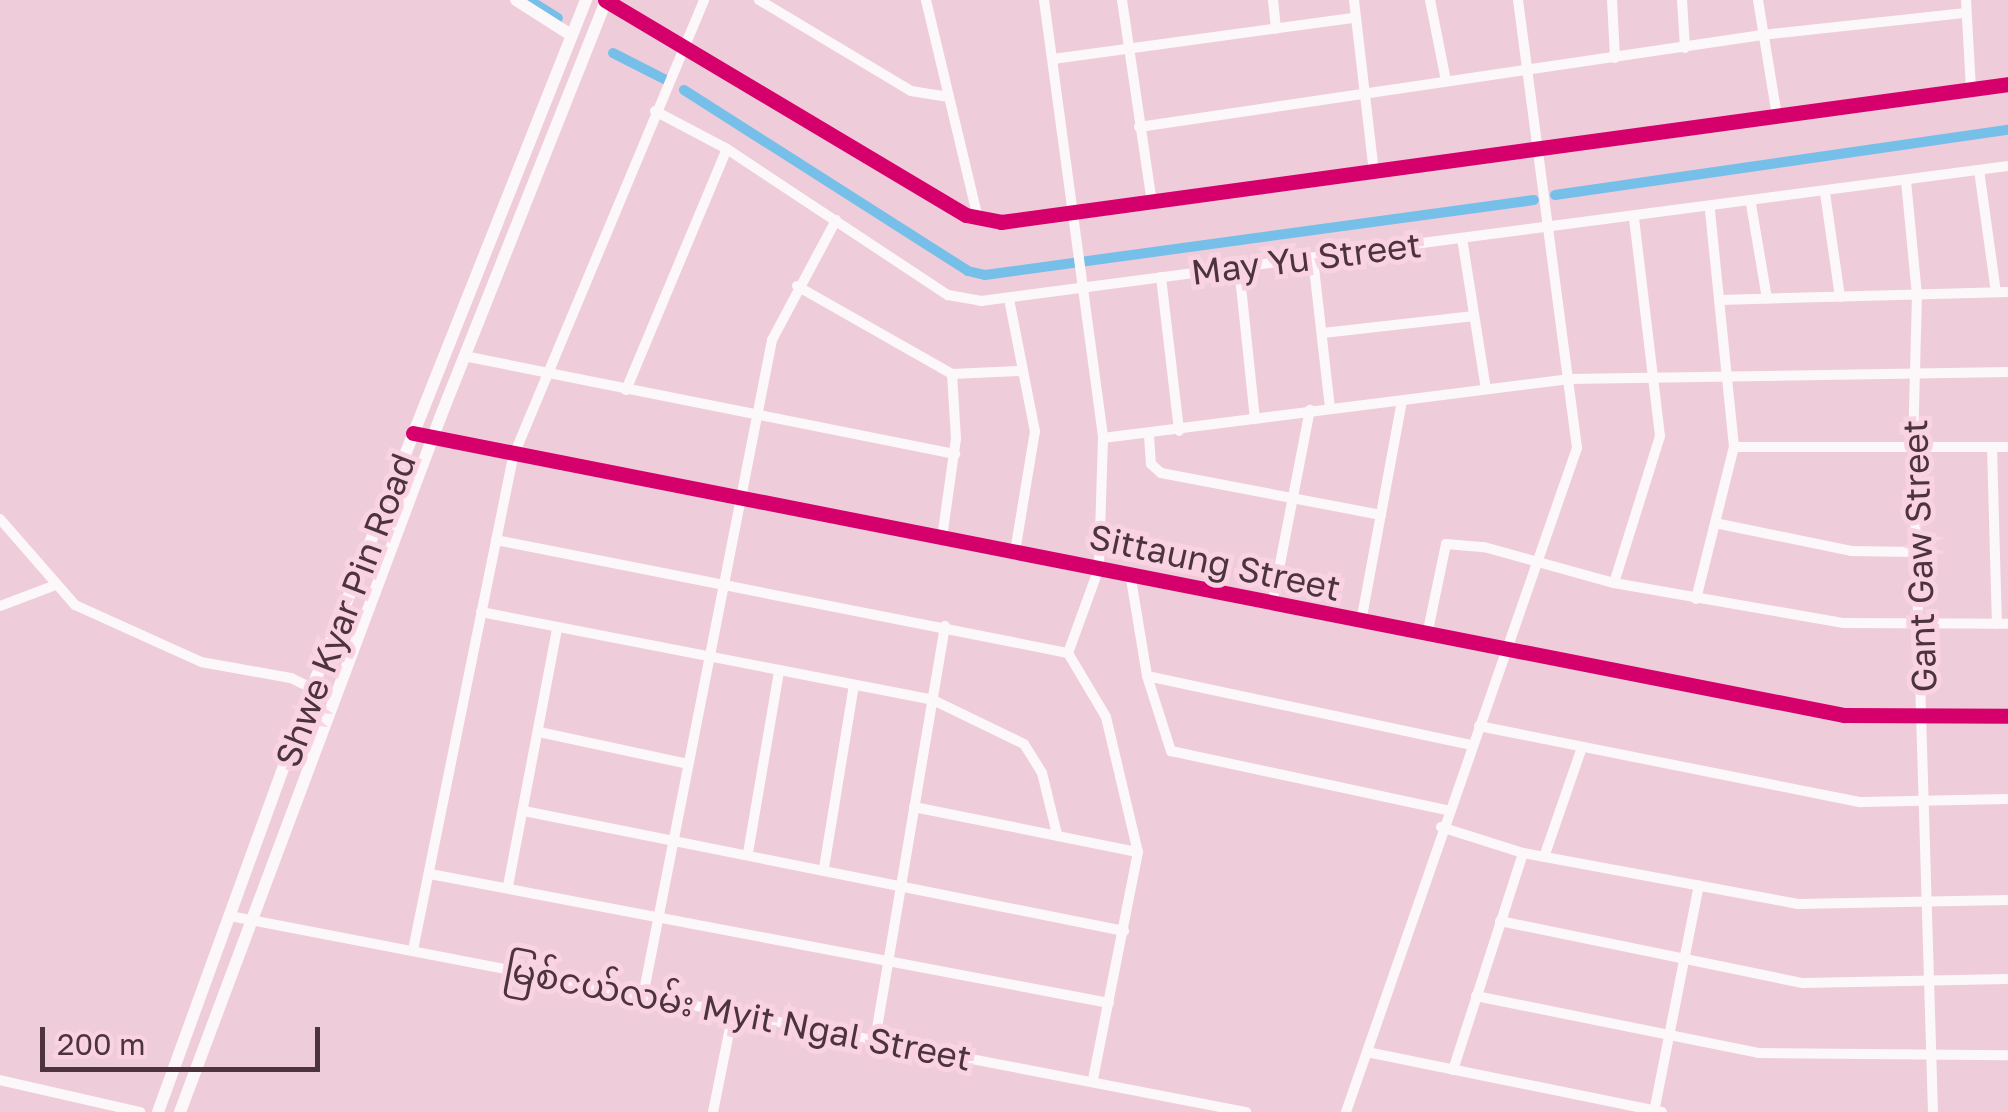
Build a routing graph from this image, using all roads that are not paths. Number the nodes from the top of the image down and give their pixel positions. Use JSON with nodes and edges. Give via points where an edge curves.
{"nodes":[{"id":1,"x":516,"y":0,"type":"edge"},
{"id":2,"x":586,"y":0,"type":"edge"},
{"id":3,"x":605,"y":0,"type":"edge"},
{"id":4,"x":704,"y":0,"type":"edge"},
{"id":5,"x":759,"y":0,"type":"edge"},
{"id":6,"x":926,"y":0,"type":"edge"},
{"id":7,"x":1044,"y":0,"type":"edge"},
{"id":8,"x":1122,"y":0,"type":"edge"},
{"id":9,"x":1273,"y":0,"type":"edge"},
{"id":10,"x":1354,"y":0,"type":"edge"},
{"id":11,"x":1430,"y":0,"type":"edge"},
{"id":12,"x":1518,"y":0,"type":"edge"},
{"id":13,"x":1612,"y":0,"type":"edge"},
{"id":14,"x":1682,"y":0,"type":"edge"},
{"id":15,"x":1758,"y":0,"type":"edge"},
{"id":16,"x":1966,"y":0,"type":"edge"},
{"id":17,"x":1966,"y":13,"type":"junction"},
{"id":18,"x":1354,"y":18,"type":"junction"},
{"id":19,"x":1276,"y":29,"type":"junction"},
{"id":20,"x":571,"y":35,"type":"junction"},
{"id":21,"x":1762,"y":35,"type":"junction"},
{"id":22,"x":683,"y":45,"type":"junction"},
{"id":23,"x":1684,"y":48,"type":"junction"},
{"id":24,"x":1129,"y":49,"type":"junction"},
{"id":25,"x":1614,"y":58,"type":"junction"},
{"id":26,"x":1053,"y":59,"type":"junction"},
{"id":27,"x":1528,"y":69,"type":"junction"},
{"id":28,"x":1446,"y":80,"type":"junction"},
{"id":29,"x":2008,"y":84,"type":"edge"},
{"id":30,"x":1971,"y":90,"type":"junction"},
{"id":31,"x":1364,"y":96,"type":"junction"},
{"id":32,"x":949,"y":97,"type":"junction"},
{"id":33,"x":655,"y":112,"type":"junction"},
{"id":34,"x":1776,"y":116,"type":"junction"},
{"id":35,"x":1139,"y":128,"type":"junction"},
{"id":36,"x":727,"y":149,"type":"junction"},
{"id":37,"x":1537,"y":149,"type":"junction"},
{"id":38,"x":2008,"y":166,"type":"edge"},
{"id":39,"x":1979,"y":170,"type":"junction"},
{"id":40,"x":1374,"y":172,"type":"junction"},
{"id":41,"x":1906,"y":181,"type":"junction"},
{"id":42,"x":1825,"y":193,"type":"junction"},
{"id":43,"x":1152,"y":202,"type":"junction"},
{"id":44,"x":1752,"y":204,"type":"junction"},
{"id":45,"x":1710,"y":210,"type":"junction"},
{"id":46,"x":1076,"y":214,"type":"junction"},
{"id":47,"x":978,"y":219,"type":"junction"},
{"id":48,"x":1634,"y":219,"type":"junction"},
{"id":49,"x":836,"y":220,"type":"junction"},
{"id":50,"x":1547,"y":229,"type":"junction"},
{"id":51,"x":1462,"y":238,"type":"junction"},
{"id":52,"x":1313,"y":259,"type":"junction"},
{"id":53,"x":1239,"y":267,"type":"junction"},
{"id":54,"x":1161,"y":278,"type":"junction"},
{"id":55,"x":797,"y":286,"type":"junction"},
{"id":56,"x":1085,"y":289,"type":"junction"},
{"id":57,"x":2002,"y":292,"type":"edge"},
{"id":58,"x":1917,"y":295,"type":"junction"},
{"id":59,"x":1840,"y":297,"type":"junction"},
{"id":60,"x":1009,"y":299,"type":"junction"},
{"id":61,"x":1767,"y":299,"type":"junction"},
{"id":62,"x":1719,"y":300,"type":"junction"},
{"id":63,"x":1474,"y":316,"type":"junction"},
{"id":64,"x":1323,"y":334,"type":"junction"},
{"id":65,"x":464,"y":356,"type":"junction"},
{"id":66,"x":1021,"y":370,"type":"junction"},
{"id":67,"x":2008,"y":372,"type":"edge"},
{"id":68,"x":952,"y":374,"type":"junction"},
{"id":69,"x":1916,"y":374,"type":"junction"},
{"id":70,"x":553,"y":375,"type":"junction"},
{"id":71,"x":1652,"y":375,"type":"junction"},
{"id":72,"x":1728,"y":376,"type":"junction"},
{"id":73,"x":1570,"y":379,"type":"junction"},
{"id":74,"x":1486,"y":389,"type":"junction"},
{"id":75,"x":626,"y":390,"type":"junction"},
{"id":76,"x":1402,"y":401,"type":"junction"},
{"id":77,"x":1330,"y":408,"type":"junction"},
{"id":78,"x":1310,"y":410,"type":"junction"},
{"id":79,"x":755,"y":414,"type":"junction"},
{"id":80,"x":1255,"y":419,"type":"junction"},
{"id":81,"x":1178,"y":431,"type":"junction"},
{"id":82,"x":413,"y":433,"type":"junction"},
{"id":83,"x":1149,"y":436,"type":"junction"},
{"id":84,"x":432,"y":438,"type":"junction"},
{"id":85,"x":1103,"y":438,"type":"junction"},
{"id":86,"x":1913,"y":446,"type":"junction"},
{"id":87,"x":1992,"y":446,"type":"junction"},
{"id":88,"x":2008,"y":446,"type":"edge"},
{"id":89,"x":1734,"y":447,"type":"junction"},
{"id":90,"x":955,"y":454,"type":"junction"},
{"id":91,"x":513,"y":458,"type":"junction"},
{"id":92,"x":1292,"y":498,"type":"junction"},
{"id":93,"x":740,"y":500,"type":"junction"},
{"id":94,"x":1381,"y":514,"type":"junction"},
{"id":95,"x":0,"y":519,"type":"edge"},
{"id":96,"x":1715,"y":523,"type":"junction"},
{"id":97,"x":942,"y":538,"type":"junction"},
{"id":98,"x":496,"y":540,"type":"junction"},
{"id":99,"x":1016,"y":552,"type":"junction"},
{"id":100,"x":1916,"y":552,"type":"junction"},
{"id":101,"x":1536,"y":566,"type":"junction"},
{"id":102,"x":1099,"y":568,"type":"junction"},
{"id":103,"x":1130,"y":578,"type":"junction"},
{"id":104,"x":724,"y":582,"type":"junction"},
{"id":105,"x":1614,"y":584,"type":"junction"},
{"id":106,"x":53,"y":586,"type":"junction"},
{"id":107,"x":1696,"y":599,"type":"junction"},
{"id":108,"x":1272,"y":605,"type":"junction"},
{"id":109,"x":0,"y":606,"type":"edge"},
{"id":110,"x":481,"y":612,"type":"junction"},
{"id":111,"x":1361,"y":622,"type":"junction"},
{"id":112,"x":2002,"y":624,"type":"edge"},
{"id":113,"x":1918,"y":625,"type":"junction"},
{"id":114,"x":944,"y":626,"type":"junction"},
{"id":115,"x":557,"y":630,"type":"junction"},
{"id":116,"x":1427,"y":634,"type":"junction"},
{"id":117,"x":1506,"y":650,"type":"junction"},
{"id":118,"x":1068,"y":653,"type":"junction"},
{"id":119,"x":708,"y":659,"type":"junction"},
{"id":120,"x":779,"y":672,"type":"junction"},
{"id":121,"x":1147,"y":676,"type":"junction"},
{"id":122,"x":854,"y":685,"type":"junction"},
{"id":123,"x":312,"y":688,"type":"junction"},
{"id":124,"x":334,"y":699,"type":"junction"},
{"id":125,"x":933,"y":700,"type":"junction"},
{"id":126,"x":1924,"y":716,"type":"junction"},
{"id":127,"x":2008,"y":716,"type":"edge"},
{"id":128,"x":1479,"y":726,"type":"junction"},
{"id":129,"x":539,"y":732,"type":"junction"},
{"id":130,"x":1472,"y":744,"type":"junction"},
{"id":131,"x":1582,"y":747,"type":"junction"},
{"id":132,"x":688,"y":764,"type":"junction"},
{"id":133,"x":2008,"y":800,"type":"edge"},
{"id":134,"x":1926,"y":802,"type":"junction"},
{"id":135,"x":914,"y":806,"type":"junction"},
{"id":136,"x":1447,"y":810,"type":"junction"},
{"id":137,"x":524,"y":812,"type":"junction"},
{"id":138,"x":1441,"y":827,"type":"junction"},
{"id":139,"x":1056,"y":834,"type":"junction"},
{"id":140,"x":672,"y":838,"type":"junction"},
{"id":141,"x":1138,"y":852,"type":"junction"},
{"id":142,"x":748,"y":854,"type":"junction"},
{"id":143,"x":1523,"y":854,"type":"junction"},
{"id":144,"x":1544,"y":857,"type":"junction"},
{"id":145,"x":824,"y":868,"type":"junction"},
{"id":146,"x":430,"y":874,"type":"junction"},
{"id":147,"x":899,"y":884,"type":"junction"},
{"id":148,"x":1698,"y":885,"type":"junction"},
{"id":149,"x":508,"y":886,"type":"junction"},
{"id":150,"x":2008,"y":900,"type":"edge"},
{"id":151,"x":1928,"y":903,"type":"junction"},
{"id":152,"x":230,"y":916,"type":"junction"},
{"id":153,"x":658,"y":916,"type":"junction"},
{"id":154,"x":1500,"y":921,"type":"junction"},
{"id":155,"x":251,"y":922,"type":"junction"},
{"id":156,"x":1124,"y":931,"type":"junction"},
{"id":157,"x":414,"y":950,"type":"junction"},
{"id":158,"x":1682,"y":958,"type":"junction"},
{"id":159,"x":885,"y":959,"type":"junction"},
{"id":160,"x":2008,"y":979,"type":"edge"},
{"id":161,"x":1929,"y":981,"type":"junction"},
{"id":162,"x":643,"y":996,"type":"junction"},
{"id":163,"x":1476,"y":996,"type":"junction"},
{"id":164,"x":1109,"y":1003,"type":"junction"},
{"id":165,"x":734,"y":1013,"type":"junction"},
{"id":166,"x":1670,"y":1035,"type":"junction"},
{"id":167,"x":875,"y":1040,"type":"junction"},
{"id":168,"x":1367,"y":1052,"type":"junction"},
{"id":169,"x":2008,"y":1055,"type":"edge"},
{"id":170,"x":1932,"y":1056,"type":"junction"},
{"id":171,"x":1453,"y":1070,"type":"junction"},
{"id":172,"x":1093,"y":1079,"type":"junction"},
{"id":173,"x":0,"y":1080,"type":"edge"},
{"id":174,"x":140,"y":1112,"type":"edge"},
{"id":175,"x":158,"y":1112,"type":"edge"},
{"id":176,"x":180,"y":1112,"type":"edge"},
{"id":177,"x":713,"y":1112,"type":"edge"},
{"id":178,"x":1246,"y":1112,"type":"edge"},
{"id":179,"x":1346,"y":1112,"type":"edge"},
{"id":180,"x":1657,"y":1112,"type":"edge"},
{"id":181,"x":1933,"y":1112,"type":"edge"}],
"edges":[{"from":1,"to":20,"type":"street"},
{"from":2,"to":20,"type":"street","name":"Shwe Kyar Pin Road"},
{"from":3,"to":22,"type":"street"},
{"from":3,"to":65,"type":"street","name":"Shwe Kyar Pin Road"},
{"from":4,"to":22,"type":"street"},
{"from":5,"to":32,"type":"street","via":[[911,91]]},
{"from":6,"to":32,"type":"street"},
{"from":7,"to":26,"type":"street"},
{"from":8,"to":24,"type":"street"},
{"from":9,"to":19,"type":"street"},
{"from":10,"to":18,"type":"street"},
{"from":11,"to":28,"type":"street","via":[[1432,36]]},
{"from":12,"to":27,"type":"street"},
{"from":13,"to":25,"type":"street"},
{"from":14,"to":23,"type":"street"},
{"from":15,"to":21,"type":"street"},
{"from":16,"to":17,"type":"street"},
{"from":17,"to":21,"type":"street"},
{"from":17,"to":30,"type":"street"},
{"from":18,"to":19,"type":"street"},
{"from":18,"to":31,"type":"street"},
{"from":19,"to":24,"type":"street"},
{"from":20,"to":82,"type":"street","name":"Shwe Kyar Pin Road"},
{"from":21,"to":23,"type":"street"},
{"from":21,"to":34,"type":"street"},
{"from":22,"to":33,"type":"street"},
{"from":22,"to":47,"type":"street"},
{"from":23,"to":25,"type":"street"},
{"from":24,"to":26,"type":"street"},
{"from":24,"to":35,"type":"street"},
{"from":25,"to":27,"type":"street"},
{"from":26,"to":46,"type":"street"},
{"from":27,"to":28,"type":"street"},
{"from":27,"to":37,"type":"street"},
{"from":28,"to":31,"type":"street"},
{"from":29,"to":30,"type":"street"},
{"from":30,"to":34,"type":"street"},
{"from":31,"to":35,"type":"street"},
{"from":31,"to":40,"type":"street"},
{"from":32,"to":47,"type":"street"},
{"from":33,"to":36,"type":"street","name":"May Yu Street"},
{"from":33,"to":70,"type":"street"},
{"from":34,"to":37,"type":"street"},
{"from":35,"to":43,"type":"street"},
{"from":36,"to":49,"type":"street","name":"May Yu Street"},
{"from":36,"to":75,"type":"street"},
{"from":37,"to":40,"type":"street"},
{"from":37,"to":50,"type":"street"},
{"from":38,"to":39,"type":"street","name":"May Yu Street"},
{"from":39,"to":41,"type":"street","name":"May Yu Street"},
{"from":39,"to":57,"type":"street"},
{"from":40,"to":43,"type":"street"},
{"from":41,"to":42,"type":"street","name":"May Yu Street"},
{"from":41,"to":58,"type":"street","name":"Gant Gaw Street"},
{"from":42,"to":44,"type":"street","name":"May Yu Street"},
{"from":42,"to":59,"type":"street"},
{"from":43,"to":46,"type":"street"},
{"from":44,"to":45,"type":"street","name":"May Yu Street"},
{"from":44,"to":61,"type":"street"},
{"from":45,"to":48,"type":"street","name":"May Yu Street"},
{"from":45,"to":62,"type":"street"},
{"from":46,"to":47,"type":"street"},
{"from":46,"to":56,"type":"street"},
{"from":48,"to":50,"type":"street","name":"May Yu Street"},
{"from":48,"to":71,"type":"street"},
{"from":49,"to":55,"type":"street"},
{"from":49,"to":60,"type":"street","name":"May Yu Street","via":[[948,295]]},
{"from":50,"to":51,"type":"street","name":"May Yu Street"},
{"from":50,"to":73,"type":"street"},
{"from":51,"to":52,"type":"street","name":"May Yu Street"},
{"from":51,"to":63,"type":"street"},
{"from":52,"to":53,"type":"street","name":"May Yu Street"},
{"from":52,"to":64,"type":"street"},
{"from":53,"to":54,"type":"street","name":"May Yu Street"},
{"from":53,"to":80,"type":"street"},
{"from":54,"to":56,"type":"street","name":"May Yu Street"},
{"from":54,"to":81,"type":"street"},
{"from":55,"to":68,"type":"street"},
{"from":55,"to":79,"type":"street","via":[[772,340]]},
{"from":56,"to":60,"type":"street","name":"May Yu Street"},
{"from":56,"to":85,"type":"street"},
{"from":57,"to":58,"type":"street"},
{"from":58,"to":59,"type":"street"},
{"from":58,"to":69,"type":"street","name":"Gant Gaw Street"},
{"from":59,"to":61,"type":"street"},
{"from":60,"to":66,"type":"street"},
{"from":61,"to":62,"type":"street"},
{"from":62,"to":72,"type":"street"},
{"from":63,"to":64,"type":"street"},
{"from":63,"to":74,"type":"street"},
{"from":64,"to":77,"type":"street"},
{"from":65,"to":70,"type":"street"},
{"from":65,"to":84,"type":"street","name":"Shwe Kyar Pin Road"},
{"from":66,"to":68,"type":"street"},
{"from":66,"to":99,"type":"street","via":[[1035,454]]},
{"from":67,"to":69,"type":"street"},
{"from":68,"to":90,"type":"street"},
{"from":69,"to":72,"type":"street"},
{"from":69,"to":86,"type":"street","name":"Gant Gaw Street"},
{"from":70,"to":75,"type":"street"},
{"from":70,"to":91,"type":"street"},
{"from":71,"to":72,"type":"street"},
{"from":71,"to":73,"type":"street"},
{"from":71,"to":105,"type":"street","via":[[1660,436]]},
{"from":72,"to":89,"type":"street"},
{"from":73,"to":74,"type":"street"},
{"from":73,"to":101,"type":"street","via":[[1577,448]]},
{"from":74,"to":76,"type":"street"},
{"from":75,"to":79,"type":"street"},
{"from":76,"to":77,"type":"street"},
{"from":76,"to":94,"type":"street"},
{"from":77,"to":78,"type":"street"},
{"from":78,"to":80,"type":"street"},
{"from":78,"to":92,"type":"street"},
{"from":79,"to":90,"type":"street"},
{"from":79,"to":93,"type":"street"},
{"from":80,"to":81,"type":"street"},
{"from":81,"to":83,"type":"street"},
{"from":82,"to":84,"type":"street","name":"Sittaung Street"},
{"from":82,"to":123,"type":"street","name":"Shwe Kyar Pin Road"},
{"from":83,"to":85,"type":"street"},
{"from":83,"to":92,"type":"street","via":[[1152,464],[1161,473]]},
{"from":84,"to":91,"type":"street","name":"Sittaung Street"},
{"from":84,"to":124,"type":"street","name":"Shwe Kyar Pin Road"},
{"from":85,"to":102,"type":"street"},
{"from":86,"to":87,"type":"street"},
{"from":86,"to":89,"type":"street"},
{"from":86,"to":100,"type":"street","name":"Gant Gaw Street"},
{"from":87,"to":88,"type":"street"},
{"from":87,"to":112,"type":"street"},
{"from":89,"to":96,"type":"street"},
{"from":90,"to":97,"type":"street"},
{"from":91,"to":93,"type":"street","name":"Sittaung Street"},
{"from":91,"to":98,"type":"street"},
{"from":92,"to":94,"type":"street"},
{"from":92,"to":108,"type":"street"},
{"from":93,"to":97,"type":"street","name":"Sittaung Street"},
{"from":93,"to":104,"type":"street"},
{"from":94,"to":111,"type":"street"},
{"from":95,"to":106,"type":"street"},
{"from":96,"to":100,"type":"street","via":[[1851,551]]},
{"from":96,"to":107,"type":"street"},
{"from":97,"to":99,"type":"street","name":"Sittaung Street"},
{"from":98,"to":104,"type":"street"},
{"from":98,"to":110,"type":"street"},
{"from":99,"to":102,"type":"street","name":"Sittaung Street"},
{"from":100,"to":113,"type":"street","name":"Gant Gaw Street"},
{"from":101,"to":105,"type":"street"},
{"from":101,"to":116,"type":"street","via":[[1484,547],[1446,544]]},
{"from":101,"to":117,"type":"street"},
{"from":102,"to":103,"type":"street","name":"Sittaung Street"},
{"from":102,"to":118,"type":"street"},
{"from":103,"to":108,"type":"street","name":"Sittaung Street"},
{"from":103,"to":121,"type":"street"},
{"from":104,"to":114,"type":"street"},
{"from":104,"to":119,"type":"street"},
{"from":105,"to":107,"type":"street"},
{"from":106,"to":109,"type":"street"},
{"from":106,"to":123,"type":"street","via":[[97,616],[223,669]]},
{"from":107,"to":113,"type":"street","via":[[1843,623]]},
{"from":108,"to":111,"type":"street","name":"Sittaung Street"},
{"from":110,"to":115,"type":"street"},
{"from":110,"to":146,"type":"street"},
{"from":111,"to":116,"type":"street","name":"Sittaung Street"},
{"from":112,"to":113,"type":"street"},
{"from":113,"to":126,"type":"street","name":"Gant Gaw Street"},
{"from":114,"to":118,"type":"street"},
{"from":114,"to":125,"type":"street"},
{"from":115,"to":119,"type":"street"},
{"from":115,"to":129,"type":"street"},
{"from":116,"to":117,"type":"street","name":"Sittaung Street"},
{"from":117,"to":126,"type":"street","name":"Sittaung Street","via":[[1844,715]]},
{"from":117,"to":128,"type":"street"},
{"from":118,"to":141,"type":"street","via":[[1106,716]]},
{"from":119,"to":120,"type":"street"},
{"from":119,"to":132,"type":"street"},
{"from":120,"to":122,"type":"street"},
{"from":120,"to":142,"type":"street"},
{"from":121,"to":130,"type":"street"},
{"from":121,"to":136,"type":"street","via":[[1166,746],[1178,754]]},
{"from":122,"to":125,"type":"street"},
{"from":122,"to":145,"type":"street"},
{"from":123,"to":124,"type":"street"},
{"from":123,"to":152,"type":"street","name":"Shwe Kyar Pin Road"},
{"from":124,"to":155,"type":"street","name":"Shwe Kyar Pin Road"},
{"from":125,"to":135,"type":"street"},
{"from":125,"to":139,"type":"street","via":[[1024,744],[1042,772]]},
{"from":126,"to":127,"type":"street","name":"Sittaung Street"},
{"from":126,"to":134,"type":"street","name":"Gant Gaw Street"},
{"from":128,"to":130,"type":"street"},
{"from":128,"to":131,"type":"street"},
{"from":129,"to":132,"type":"street"},
{"from":129,"to":137,"type":"street"},
{"from":130,"to":136,"type":"street"},
{"from":131,"to":134,"type":"street","via":[[1861,802]]},
{"from":131,"to":144,"type":"street"},
{"from":132,"to":140,"type":"street"},
{"from":133,"to":134,"type":"street"},
{"from":134,"to":151,"type":"street","name":"Gant Gaw Street"},
{"from":135,"to":139,"type":"street"},
{"from":135,"to":147,"type":"street"},
{"from":136,"to":138,"type":"street"},
{"from":137,"to":140,"type":"street"},
{"from":137,"to":149,"type":"street"},
{"from":138,"to":143,"type":"street"},
{"from":138,"to":168,"type":"street"},
{"from":139,"to":141,"type":"street"},
{"from":140,"to":142,"type":"street"},
{"from":140,"to":153,"type":"street"},
{"from":141,"to":156,"type":"street"},
{"from":142,"to":145,"type":"street"},
{"from":143,"to":144,"type":"street"},
{"from":143,"to":154,"type":"street"},
{"from":144,"to":148,"type":"street"},
{"from":145,"to":147,"type":"street"},
{"from":146,"to":149,"type":"street"},
{"from":146,"to":157,"type":"street"},
{"from":147,"to":156,"type":"street"},
{"from":147,"to":159,"type":"street"},
{"from":148,"to":151,"type":"street","via":[[1798,904]]},
{"from":148,"to":158,"type":"street"},
{"from":149,"to":153,"type":"street"},
{"from":150,"to":151,"type":"street"},
{"from":151,"to":161,"type":"street","name":"Gant Gaw Street"},
{"from":152,"to":155,"type":"street","name":"မြစ်ငယ်လမ်း Myit Ngal Street"},
{"from":152,"to":175,"type":"street","name":"Shwe Kyar Pin Road"},
{"from":153,"to":159,"type":"street"},
{"from":153,"to":162,"type":"street"},
{"from":154,"to":158,"type":"street"},
{"from":154,"to":163,"type":"street"},
{"from":155,"to":157,"type":"street","name":"မြစ်ငယ်လမ်း Myit Ngal Street"},
{"from":155,"to":176,"type":"street","name":"Shwe Kyar Pin Road"},
{"from":156,"to":164,"type":"street"},
{"from":157,"to":162,"type":"street","name":"မြစ်ငယ်လမ်း Myit Ngal Street"},
{"from":158,"to":161,"type":"street","via":[[1803,983]]},
{"from":158,"to":166,"type":"street"},
{"from":159,"to":164,"type":"street"},
{"from":159,"to":167,"type":"street"},
{"from":160,"to":161,"type":"street"},
{"from":161,"to":170,"type":"street","name":"Gant Gaw Street"},
{"from":162,"to":165,"type":"street","name":"မြစ်ငယ်လမ်း Myit Ngal Street"},
{"from":163,"to":166,"type":"street"},
{"from":163,"to":171,"type":"street"},
{"from":164,"to":172,"type":"street"},
{"from":165,"to":167,"type":"street","name":"မြစ်ငယ်လမ်း Myit Ngal Street"},
{"from":165,"to":177,"type":"street"},
{"from":166,"to":170,"type":"street","via":[[1790,1056]]},
{"from":166,"to":180,"type":"street"},
{"from":167,"to":172,"type":"street","name":"မြစ်ငယ်လမ်း Myit Ngal Street"},
{"from":168,"to":171,"type":"street"},
{"from":168,"to":179,"type":"street"},
{"from":169,"to":170,"type":"street"},
{"from":170,"to":181,"type":"street","name":"Gant Gaw Street"},
{"from":171,"to":180,"type":"street"},
{"from":172,"to":178,"type":"street","name":"မြစ်ငယ်လမ်း Myit Ngal Street"},
{"from":173,"to":174,"type":"street"}]}
